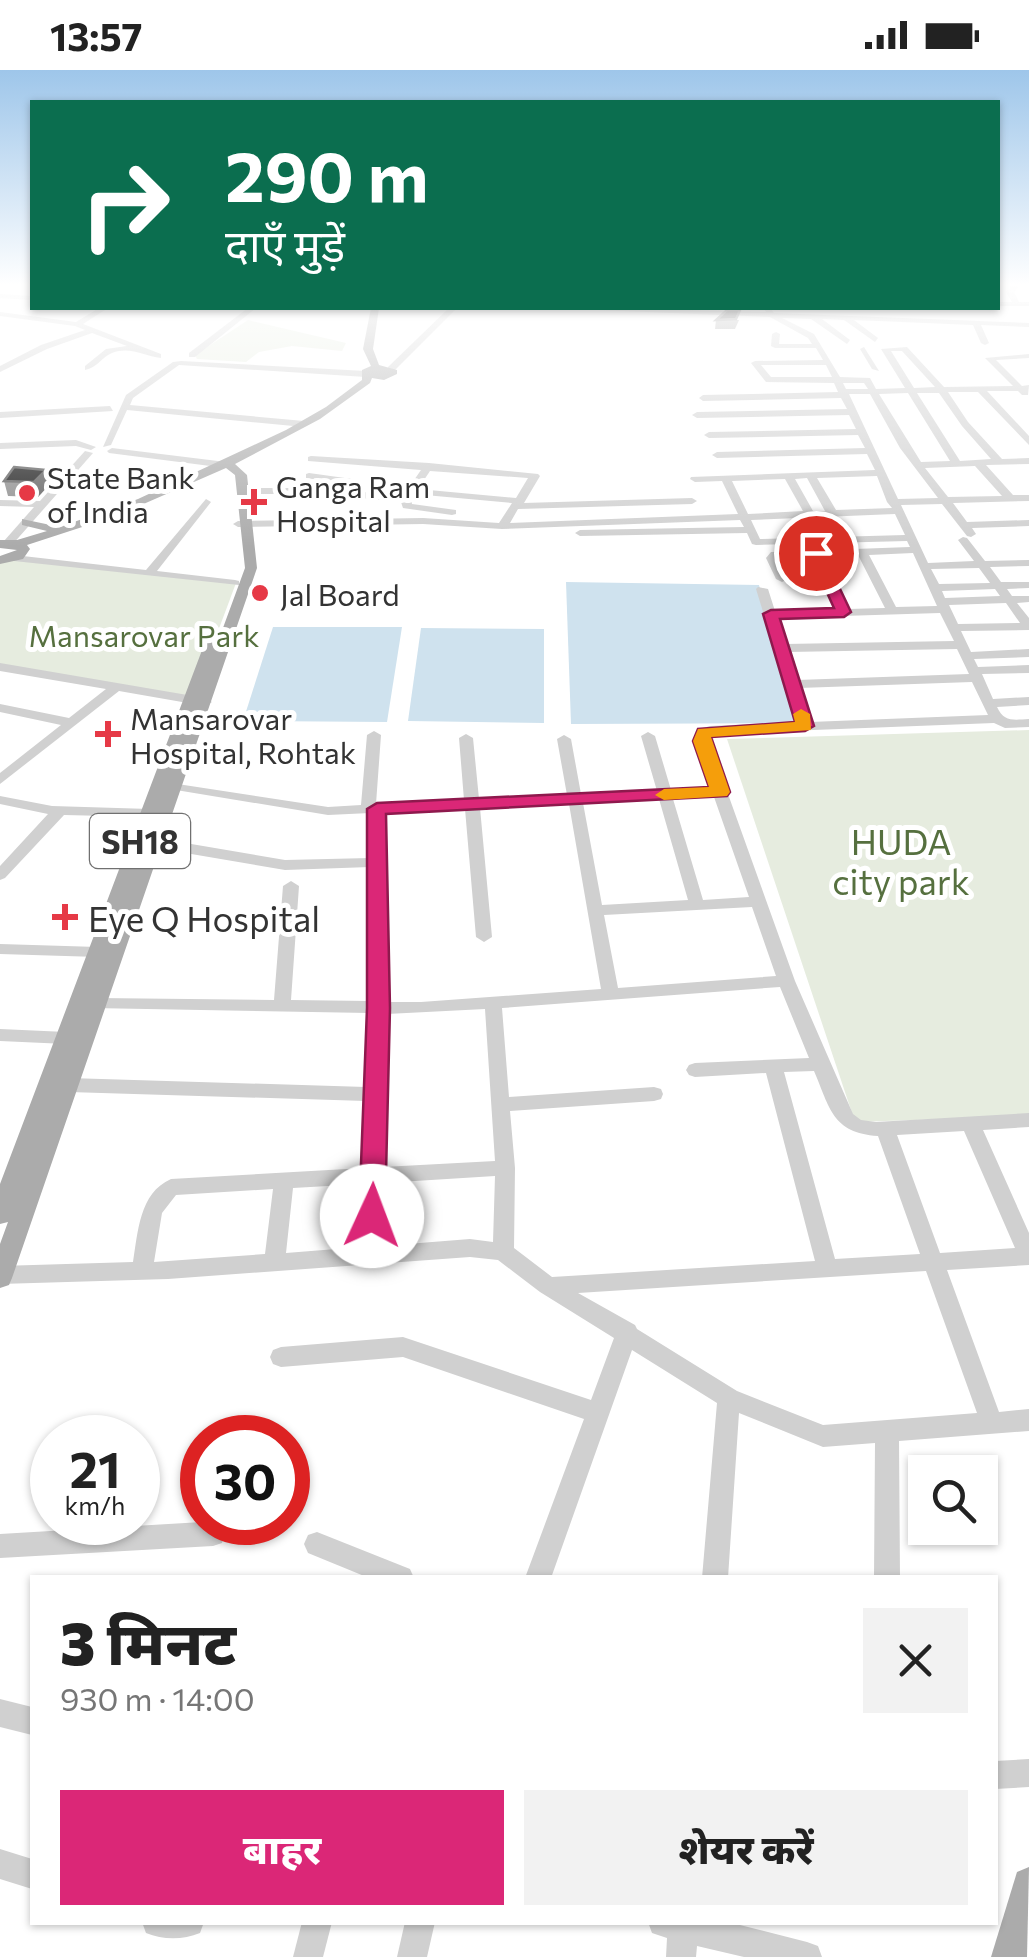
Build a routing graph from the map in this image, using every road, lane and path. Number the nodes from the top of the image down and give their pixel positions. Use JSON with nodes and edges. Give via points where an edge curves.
{"nodes":[{"id":1,"x":145,"y":371,"type":"edge"},
{"id":2,"x":164,"y":371,"type":"edge"},
{"id":3,"x":377,"y":371,"type":"joint"},
{"id":4,"x":761,"y":371,"type":"edge"},
{"id":5,"x":790,"y":371,"type":"edge"},
{"id":6,"x":828,"y":371,"type":"edge"},
{"id":7,"x":832,"y":371,"type":"edge"},
{"id":8,"x":836,"y":371,"type":"edge"},
{"id":9,"x":898,"y":371,"type":"edge"},
{"id":10,"x":923,"y":371,"type":"edge"},
{"id":11,"x":1004,"y":371,"type":"edge"},
{"id":12,"x":796,"y":380,"type":"junction"},
{"id":13,"x":1024,"y":388,"type":"edge"},
{"id":14,"x":980,"y":389,"type":"junction"},
{"id":15,"x":942,"y":390,"type":"junction"},
{"id":16,"x":909,"y":391,"type":"junction"},
{"id":17,"x":876,"y":392,"type":"junction"},
{"id":18,"x":842,"y":394,"type":"junction"},
{"id":19,"x":804,"y":395,"type":"junction"},
{"id":20,"x":1029,"y":396,"type":"edge"},
{"id":21,"x":703,"y":398,"type":"dead end"},
{"id":22,"x":123,"y":407,"type":"junction"},
{"id":23,"x":108,"y":412,"type":"junction"},
{"id":24,"x":850,"y":412,"type":"junction"},
{"id":25,"x":698,"y":415,"type":"dead end"},
{"id":26,"x":0,"y":416,"type":"edge"},
{"id":27,"x":304,"y":424,"type":"junction"},
{"id":28,"x":1015,"y":425,"type":"junction"},
{"id":29,"x":1029,"y":425,"type":"edge"},
{"id":30,"x":860,"y":432,"type":"junction"},
{"id":31,"x":709,"y":434,"type":"dead end"},
{"id":32,"x":1029,"y":442,"type":"edge"},
{"id":33,"x":0,"y":446,"type":"edge"},
{"id":34,"x":99,"y":450,"type":"junction"},
{"id":35,"x":868,"y":452,"type":"junction"},
{"id":36,"x":784,"y":453,"type":"junction"},
{"id":37,"x":717,"y":455,"type":"dead end"},
{"id":38,"x":311,"y":459,"type":"dead end"},
{"id":39,"x":366,"y":462,"type":"junction"},
{"id":40,"x":999,"y":462,"type":"junction"},
{"id":41,"x":978,"y":463,"type":"junction"},
{"id":42,"x":1028,"y":463,"type":"edge"},
{"id":43,"x":398,"y":464,"type":"junction"},
{"id":44,"x":958,"y":464,"type":"junction"},
{"id":45,"x":917,"y":465,"type":"junction"},
{"id":46,"x":428,"y":466,"type":"junction"},
{"id":47,"x":226,"y":469,"type":"junction"},
{"id":48,"x":474,"y":470,"type":"junction"},
{"id":49,"x":878,"y":473,"type":"junction"},
{"id":50,"x":810,"y":475,"type":"junction"},
{"id":51,"x":309,"y":476,"type":"dead end"},
{"id":52,"x":792,"y":476,"type":"junction"},
{"id":53,"x":726,"y":478,"type":"junction"},
{"id":54,"x":694,"y":479,"type":"dead end"},
{"id":55,"x":352,"y":482,"type":"junction"},
{"id":56,"x":243,"y":491,"type":"junction"},
{"id":57,"x":323,"y":491,"type":"junction"},
{"id":58,"x":344,"y":492,"type":"junction"},
{"id":59,"x":372,"y":494,"type":"junction"},
{"id":60,"x":456,"y":494,"type":"junction"},
{"id":61,"x":409,"y":495,"type":"junction"},
{"id":62,"x":1010,"y":498,"type":"junction"},
{"id":63,"x":1029,"y":498,"type":"edge"},
{"id":64,"x":944,"y":500,"type":"junction"},
{"id":65,"x":692,"y":501,"type":"dead end"},
{"id":66,"x":206,"y":502,"type":"dead end"},
{"id":67,"x":0,"y":503,"type":"edge"},
{"id":68,"x":43,"y":504,"type":"junction"},
{"id":69,"x":518,"y":504,"type":"junction"},
{"id":70,"x":894,"y":507,"type":"junction"},
{"id":71,"x":832,"y":512,"type":"junction"},
{"id":72,"x":809,"y":513,"type":"junction"},
{"id":73,"x":744,"y":515,"type":"junction"},
{"id":74,"x":26,"y":522,"type":"junction"},
{"id":75,"x":319,"y":522,"type":"junction"},
{"id":76,"x":505,"y":522,"type":"junction"},
{"id":77,"x":1029,"y":523,"type":"edge"},
{"id":78,"x":244,"y":524,"type":"junction"},
{"id":79,"x":749,"y":530,"type":"junction"},
{"id":80,"x":62,"y":532,"type":"junction"},
{"id":81,"x":966,"y":533,"type":"junction"},
{"id":82,"x":580,"y":534,"type":"dead end"},
{"id":83,"x":912,"y":544,"type":"junction"},
{"id":84,"x":1002,"y":545,"type":"dead end"},
{"id":85,"x":11,"y":550,"type":"edge"},
{"id":86,"x":862,"y":552,"type":"junction"},
{"id":87,"x":816,"y":553,"type":"junction"},
{"id":88,"x":1022,"y":563,"type":"edge"},
{"id":89,"x":982,"y":564,"type":"junction"},
{"id":90,"x":923,"y":566,"type":"junction"},
{"id":91,"x":148,"y":574,"type":"junction"},
{"id":92,"x":782,"y":580,"type":"dead end"},
{"id":93,"x":234,"y":583,"type":"junction"},
{"id":94,"x":1029,"y":585,"type":"edge"},
{"id":95,"x":998,"y":586,"type":"junction"},
{"id":96,"x":933,"y":588,"type":"junction"},
{"id":97,"x":762,"y":590,"type":"dead end"},
{"id":98,"x":1009,"y":600,"type":"junction"},
{"id":99,"x":1029,"y":600,"type":"edge"},
{"id":100,"x":942,"y":606,"type":"junction"},
{"id":101,"x":892,"y":610,"type":"junction"},
{"id":102,"x":844,"y":612,"type":"junction"},
{"id":103,"x":771,"y":614,"type":"junction"},
{"id":104,"x":228,"y":618,"type":"junction"},
{"id":105,"x":1029,"y":626,"type":"edge"},
{"id":106,"x":952,"y":628,"type":"junction"},
{"id":107,"x":782,"y":648,"type":"junction"},
{"id":108,"x":964,"y":650,"type":"junction"},
{"id":109,"x":1029,"y":653,"type":"edge"},
{"id":110,"x":0,"y":667,"type":"edge"},
{"id":111,"x":1029,"y":669,"type":"edge"},
{"id":112,"x":975,"y":674,"type":"junction"},
{"id":113,"x":792,"y":684,"type":"junction"},
{"id":114,"x":114,"y":689,"type":"junction"},
{"id":115,"x":196,"y":702,"type":"junction"},
{"id":116,"x":1029,"y":702,"type":"edge"},
{"id":117,"x":988,"y":703,"type":"junction"},
{"id":118,"x":0,"y":708,"type":"edge"},
{"id":119,"x":996,"y":718,"type":"junction"},
{"id":120,"x":72,"y":723,"type":"junction"},
{"id":121,"x":1029,"y":724,"type":"edge"},
{"id":122,"x":805,"y":726,"type":"junction"},
{"id":123,"x":374,"y":734,"type":"dead end"},
{"id":124,"x":648,"y":736,"type":"dead end"},
{"id":125,"x":466,"y":738,"type":"dead end"},
{"id":126,"x":564,"y":739,"type":"dead end"},
{"id":127,"x":0,"y":758,"type":"edge"},
{"id":128,"x":22,"y":763,"type":"junction"},
{"id":129,"x":0,"y":780,"type":"edge"},
{"id":130,"x":176,"y":786,"type":"junction"},
{"id":131,"x":720,"y":792,"type":"junction"},
{"id":132,"x":665,"y":794,"type":"junction"},
{"id":133,"x":575,"y":799,"type":"junction"},
{"id":134,"x":0,"y":800,"type":"edge"},
{"id":135,"x":472,"y":804,"type":"junction"},
{"id":136,"x":372,"y":809,"type":"junction"},
{"id":137,"x":60,"y":810,"type":"junction"},
{"id":138,"x":150,"y":813,"type":"junction"},
{"id":139,"x":156,"y":843,"type":"junction"},
{"id":140,"x":377,"y":862,"type":"junction"},
{"id":141,"x":0,"y":874,"type":"edge"},
{"id":142,"x":291,"y":886,"type":"dead end"},
{"id":143,"x":758,"y":902,"type":"junction"},
{"id":144,"x":697,"y":904,"type":"junction"},
{"id":145,"x":595,"y":910,"type":"junction"},
{"id":146,"x":484,"y":937,"type":"dead end"},
{"id":147,"x":0,"y":949,"type":"edge"},
{"id":148,"x":98,"y":952,"type":"junction"},
{"id":149,"x":786,"y":980,"type":"junction"},
{"id":150,"x":611,"y":994,"type":"junction"},
{"id":151,"x":493,"y":1003,"type":"junction"},
{"id":152,"x":98,"y":1004,"type":"junction"},
{"id":153,"x":282,"y":1006,"type":"junction"},
{"id":154,"x":378,"y":1008,"type":"junction"},
{"id":155,"x":0,"y":1035,"type":"edge"},
{"id":156,"x":66,"y":1038,"type":"junction"},
{"id":157,"x":821,"y":1064,"type":"junction"},
{"id":158,"x":773,"y":1066,"type":"junction"},
{"id":159,"x":695,"y":1070,"type":"dead end"},
{"id":160,"x":69,"y":1085,"type":"junction"},
{"id":161,"x":376,"y":1094,"type":"junction"},
{"id":162,"x":654,"y":1094,"type":"dead end"},
{"id":163,"x":502,"y":1105,"type":"junction"},
{"id":164,"x":1029,"y":1120,"type":"edge"},
{"id":165,"x":970,"y":1122,"type":"junction"},
{"id":166,"x":885,"y":1129,"type":"junction"},
{"id":167,"x":505,"y":1168,"type":"junction"},
{"id":168,"x":374,"y":1177,"type":"junction"},
{"id":169,"x":284,"y":1182,"type":"junction"},
{"id":170,"x":0,"y":1215,"type":"edge"},
{"id":171,"x":503,"y":1252,"type":"junction"},
{"id":172,"x":371,"y":1255,"type":"junction"},
{"id":173,"x":1029,"y":1256,"type":"edge"},
{"id":174,"x":275,"y":1262,"type":"junction"},
{"id":175,"x":935,"y":1262,"type":"junction"},
{"id":176,"x":827,"y":1268,"type":"junction"},
{"id":177,"x":142,"y":1270,"type":"junction"},
{"id":178,"x":0,"y":1276,"type":"edge"},
{"id":179,"x":548,"y":1286,"type":"junction"},
{"id":180,"x":628,"y":1332,"type":"junction"},
{"id":181,"x":281,"y":1356,"type":"dead end"},
{"id":182,"x":729,"y":1398,"type":"junction"},
{"id":183,"x":598,"y":1413,"type":"junction"},
{"id":184,"x":1029,"y":1420,"type":"edge"},
{"id":185,"x":992,"y":1422,"type":"junction"},
{"id":186,"x":887,"y":1432,"type":"junction"},
{"id":187,"x":180,"y":1536,"type":"edge"},
{"id":188,"x":317,"y":1544,"type":"dead end"},
{"id":189,"x":0,"y":1546,"type":"edge"},
{"id":190,"x":389,"y":1575,"type":"edge"},
{"id":191,"x":539,"y":1575,"type":"edge"},
{"id":192,"x":715,"y":1575,"type":"edge"},
{"id":193,"x":887,"y":1575,"type":"edge"},
{"id":194,"x":0,"y":1713,"type":"edge"},
{"id":195,"x":30,"y":1720,"type":"edge"},
{"id":196,"x":1029,"y":1773,"type":"edge"},
{"id":197,"x":998,"y":1774,"type":"edge"},
{"id":198,"x":0,"y":1864,"type":"edge"},
{"id":199,"x":30,"y":1873,"type":"edge"},
{"id":200,"x":1029,"y":1884,"type":"edge"},
{"id":201,"x":316,"y":1925,"type":"edge"},
{"id":202,"x":419,"y":1925,"type":"edge"},
{"id":203,"x":678,"y":1934,"type":"edge"},
{"id":204,"x":308,"y":1957,"type":"edge"},
{"id":205,"x":412,"y":1957,"type":"edge"},
{"id":206,"x":807,"y":1957,"type":"edge"},
{"id":207,"x":1009,"y":1957,"type":"edge"}],
"edges":[{"from":1,"to":23,"type":"street"},
{"from":2,"to":22,"type":"street"},
{"from":3,"to":27,"type":"main road"},
{"from":3,"to":47,"type":"main road","via":[[344,408]]},
{"from":4,"to":12,"type":"street","via":[[766,379]]},
{"from":5,"to":12,"type":"street"},
{"from":6,"to":12,"type":"street"},
{"from":7,"to":18,"type":"street"},
{"from":8,"to":17,"type":"street","via":[[866,379]]},
{"from":9,"to":16,"type":"street"},
{"from":10,"to":15,"type":"street"},
{"from":11,"to":13,"type":"street"},
{"from":12,"to":19,"type":"street"},
{"from":13,"to":14,"type":"street"},
{"from":13,"to":20,"type":"street"},
{"from":14,"to":15,"type":"street"},
{"from":14,"to":28,"type":"street"},
{"from":15,"to":16,"type":"street"},
{"from":15,"to":40,"type":"street"},
{"from":16,"to":17,"type":"street"},
{"from":16,"to":44,"type":"street"},
{"from":17,"to":18,"type":"street"},
{"from":17,"to":45,"type":"street"},
{"from":18,"to":19,"type":"street"},
{"from":18,"to":24,"type":"street"},
{"from":19,"to":21,"type":"street"},
{"from":22,"to":27,"type":"street"},
{"from":22,"to":34,"type":"street"},
{"from":23,"to":26,"type":"street"},
{"from":23,"to":34,"type":"street"},
{"from":24,"to":25,"type":"street"},
{"from":24,"to":30,"type":"street"},
{"from":27,"to":47,"type":"main road"},
{"from":28,"to":29,"type":"street"},
{"from":28,"to":32,"type":"street"},
{"from":30,"to":31,"type":"street"},
{"from":30,"to":35,"type":"street"},
{"from":33,"to":34,"type":"street","via":[[76,443]]},
{"from":34,"to":47,"type":"street"},
{"from":34,"to":68,"type":"street"},
{"from":35,"to":36,"type":"street"},
{"from":35,"to":49,"type":"street"},
{"from":36,"to":37,"type":"street"},
{"from":36,"to":52,"type":"street"},
{"from":38,"to":39,"type":"street"},
{"from":39,"to":43,"type":"street"},
{"from":39,"to":55,"type":"street"},
{"from":40,"to":41,"type":"street"},
{"from":40,"to":42,"type":"street"},
{"from":41,"to":44,"type":"street"},
{"from":41,"to":62,"type":"street"},
{"from":43,"to":46,"type":"street"},
{"from":43,"to":59,"type":"street"},
{"from":44,"to":45,"type":"street"},
{"from":45,"to":64,"type":"street"},
{"from":46,"to":48,"type":"street"},
{"from":46,"to":61,"type":"street"},
{"from":47,"to":56,"type":"main road","number":"SH18"},
{"from":47,"to":78,"type":"main road","number":"SH18"},
{"from":47,"to":80,"type":"main road"},
{"from":47,"to":85,"type":"main road","via":[[142,510]]},
{"from":48,"to":60,"type":"street"},
{"from":48,"to":69,"type":"street","via":[[534,475]]},
{"from":49,"to":50,"type":"street"},
{"from":49,"to":70,"type":"street"},
{"from":50,"to":52,"type":"street"},
{"from":50,"to":71,"type":"street"},
{"from":51,"to":55,"type":"street"},
{"from":52,"to":53,"type":"street"},
{"from":52,"to":72,"type":"street"},
{"from":53,"to":54,"type":"street"},
{"from":53,"to":73,"type":"street"},
{"from":55,"to":58,"type":"street"},
{"from":56,"to":57,"type":"street"},
{"from":56,"to":78,"type":"main road","number":"SH18"},
{"from":57,"to":58,"type":"street"},
{"from":57,"to":75,"type":"street"},
{"from":58,"to":59,"type":"street"},
{"from":59,"to":61,"type":"street"},
{"from":60,"to":61,"type":"street"},
{"from":60,"to":69,"type":"street"},
{"from":61,"to":76,"type":"street","via":[[408,506]]},
{"from":62,"to":63,"type":"street"},
{"from":62,"to":64,"type":"street"},
{"from":64,"to":70,"type":"street"},
{"from":64,"to":81,"type":"street"},
{"from":65,"to":69,"type":"street"},
{"from":66,"to":91,"type":"street"},
{"from":67,"to":68,"type":"street"},
{"from":68,"to":74,"type":"street"},
{"from":69,"to":76,"type":"street"},
{"from":70,"to":71,"type":"street"},
{"from":70,"to":83,"type":"street"},
{"from":71,"to":72,"type":"street"},
{"from":72,"to":73,"type":"street"},
{"from":73,"to":76,"type":"street"},
{"from":73,"to":79,"type":"street"},
{"from":74,"to":80,"type":"main road"},
{"from":74,"to":85,"type":"street"},
{"from":75,"to":76,"type":"street","via":[[484,531]]},
{"from":75,"to":78,"type":"street"},
{"from":77,"to":81,"type":"street"},
{"from":78,"to":93,"type":"main road","number":"SH18"},
{"from":78,"to":104,"type":"main road","number":"SH18","via":[[252,568]]},
{"from":79,"to":82,"type":"street"},
{"from":79,"to":83,"type":"street","via":[[759,542]]},
{"from":80,"to":85,"type":"main road"},
{"from":81,"to":89,"type":"street"},
{"from":83,"to":86,"type":"street"},
{"from":83,"to":90,"type":"street"},
{"from":84,"to":88,"type":"street"},
{"from":85,"to":91,"type":"street"},
{"from":86,"to":87,"type":"street"},
{"from":86,"to":101,"type":"street"},
{"from":87,"to":92,"type":"street","via":[[772,556]]},
{"from":87,"to":102,"type":"street"},
{"from":88,"to":89,"type":"street"},
{"from":89,"to":90,"type":"street"},
{"from":89,"to":95,"type":"street"},
{"from":90,"to":96,"type":"street"},
{"from":91,"to":93,"type":"street"},
{"from":93,"to":104,"type":"main road","number":"SH18"},
{"from":94,"to":95,"type":"street"},
{"from":95,"to":96,"type":"street"},
{"from":95,"to":98,"type":"street"},
{"from":96,"to":100,"type":"street"},
{"from":97,"to":103,"type":"street"},
{"from":98,"to":99,"type":"street"},
{"from":98,"to":100,"type":"street"},
{"from":98,"to":105,"type":"street"},
{"from":100,"to":101,"type":"street"},
{"from":100,"to":106,"type":"street"},
{"from":101,"to":102,"type":"street"},
{"from":102,"to":103,"type":"street"},
{"from":103,"to":107,"type":"street"},
{"from":104,"to":115,"type":"main road","number":"SH18"},
{"from":105,"to":106,"type":"street"},
{"from":106,"to":108,"type":"street"},
{"from":107,"to":108,"type":"street"},
{"from":107,"to":113,"type":"street"},
{"from":108,"to":109,"type":"street"},
{"from":108,"to":112,"type":"street"},
{"from":110,"to":114,"type":"street"},
{"from":111,"to":112,"type":"street"},
{"from":112,"to":113,"type":"street"},
{"from":112,"to":117,"type":"street"},
{"from":113,"to":122,"type":"street"},
{"from":114,"to":115,"type":"street"},
{"from":114,"to":120,"type":"street"},
{"from":115,"to":130,"type":"main road","number":"SH18"},
{"from":115,"to":138,"type":"main road","number":"SH18"},
{"from":116,"to":117,"type":"street"},
{"from":117,"to":119,"type":"street"},
{"from":118,"to":120,"type":"street"},
{"from":119,"to":121,"type":"street"},
{"from":119,"to":122,"type":"street"},
{"from":120,"to":128,"type":"street"},
{"from":122,"to":131,"type":"street","via":[[704,732]]},
{"from":123,"to":136,"type":"street"},
{"from":124,"to":132,"type":"street"},
{"from":125,"to":135,"type":"street"},
{"from":126,"to":133,"type":"street"},
{"from":127,"to":128,"type":"street"},
{"from":128,"to":129,"type":"street"},
{"from":130,"to":136,"type":"street","via":[[328,811]]},
{"from":130,"to":139,"type":"main road","number":"SH18"},
{"from":131,"to":132,"type":"street"},
{"from":131,"to":143,"type":"street"},
{"from":132,"to":133,"type":"street"},
{"from":132,"to":144,"type":"street"},
{"from":133,"to":135,"type":"street"},
{"from":133,"to":145,"type":"street"},
{"from":134,"to":137,"type":"street"},
{"from":135,"to":136,"type":"street"},
{"from":135,"to":146,"type":"street"},
{"from":136,"to":140,"type":"street"},
{"from":137,"to":138,"type":"street"},
{"from":137,"to":141,"type":"street"},
{"from":138,"to":148,"type":"main road","number":"SH18"},
{"from":139,"to":140,"type":"street","via":[[285,865]]},
{"from":139,"to":152,"type":"main road","number":"SH18"},
{"from":140,"to":154,"type":"street"},
{"from":142,"to":153,"type":"street"},
{"from":143,"to":144,"type":"street"},
{"from":143,"to":149,"type":"street"},
{"from":144,"to":145,"type":"street"},
{"from":145,"to":150,"type":"street"},
{"from":147,"to":148,"type":"street"},
{"from":148,"to":156,"type":"main road","number":"SH18"},
{"from":149,"to":150,"type":"street"},
{"from":149,"to":157,"type":"street"},
{"from":150,"to":151,"type":"street"},
{"from":151,"to":154,"type":"street"},
{"from":151,"to":163,"type":"street"},
{"from":152,"to":153,"type":"street"},
{"from":152,"to":160,"type":"main road","number":"SH18"},
{"from":153,"to":154,"type":"street"},
{"from":154,"to":161,"type":"street"},
{"from":155,"to":156,"type":"street"},
{"from":156,"to":170,"type":"main road","number":"SH18"},
{"from":157,"to":158,"type":"street"},
{"from":157,"to":166,"type":"street","via":[[846,1122]]},
{"from":158,"to":159,"type":"street"},
{"from":158,"to":176,"type":"street"},
{"from":160,"to":161,"type":"street"},
{"from":160,"to":178,"type":"main road","number":"SH18"},
{"from":161,"to":168,"type":"street"},
{"from":162,"to":163,"type":"street"},
{"from":163,"to":167,"type":"street"},
{"from":164,"to":165,"type":"street"},
{"from":165,"to":166,"type":"street"},
{"from":165,"to":173,"type":"street"},
{"from":166,"to":175,"type":"street"},
{"from":167,"to":168,"type":"street"},
{"from":167,"to":171,"type":"street"},
{"from":168,"to":169,"type":"street"},
{"from":168,"to":172,"type":"street"},
{"from":169,"to":174,"type":"street"},
{"from":169,"to":177,"type":"street","via":[[170,1187],[152,1211]]},
{"from":171,"to":172,"type":"street"},
{"from":171,"to":179,"type":"street"},
{"from":172,"to":174,"type":"street"},
{"from":173,"to":175,"type":"street"},
{"from":174,"to":177,"type":"street"},
{"from":175,"to":176,"type":"street"},
{"from":175,"to":185,"type":"street"},
{"from":176,"to":179,"type":"street"},
{"from":177,"to":178,"type":"street"},
{"from":179,"to":180,"type":"street"},
{"from":180,"to":182,"type":"street"},
{"from":180,"to":183,"type":"street"},
{"from":181,"to":183,"type":"street","via":[[402,1347]]},
{"from":182,"to":186,"type":"street","via":[[824,1436]]},
{"from":182,"to":192,"type":"street"},
{"from":183,"to":191,"type":"street"},
{"from":184,"to":185,"type":"street"},
{"from":185,"to":186,"type":"street"},
{"from":186,"to":193,"type":"street"},
{"from":187,"to":189,"type":"street"},
{"from":188,"to":190,"type":"street"},
{"from":194,"to":195,"type":"street"},
{"from":196,"to":197,"type":"street"},
{"from":198,"to":199,"type":"street"},
{"from":200,"to":207,"type":"main road"},
{"from":201,"to":204,"type":"street"},
{"from":202,"to":205,"type":"street"},
{"from":203,"to":206,"type":"street"}]}
